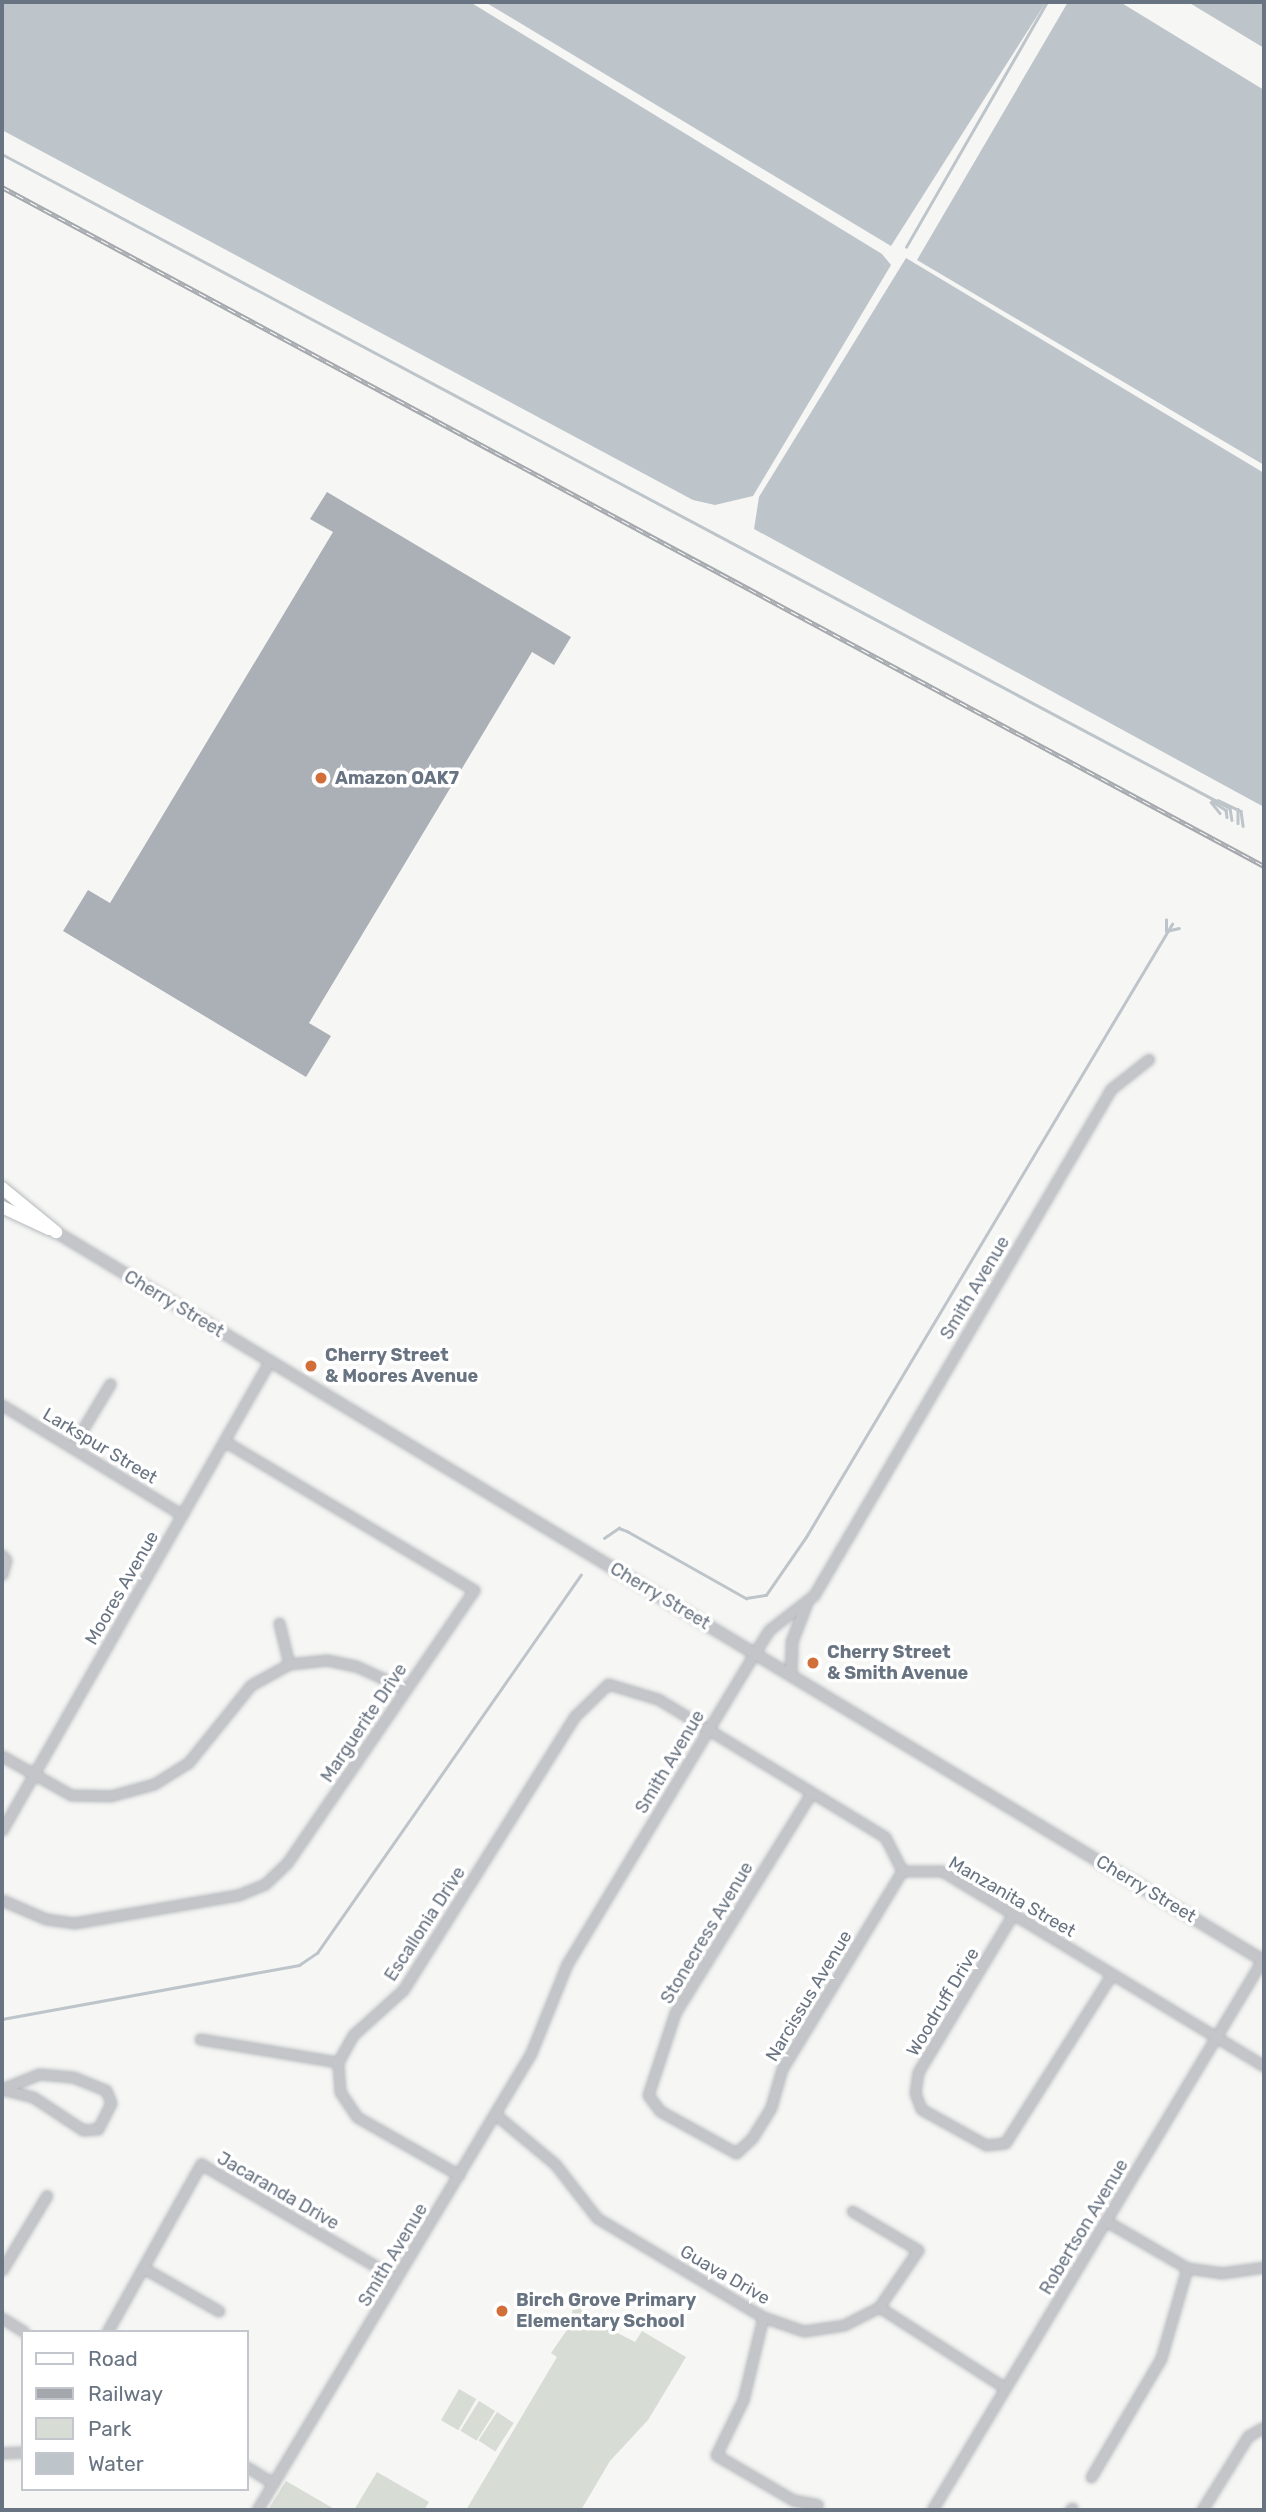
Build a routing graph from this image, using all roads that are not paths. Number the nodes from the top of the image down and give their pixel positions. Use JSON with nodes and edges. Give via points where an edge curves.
{"nodes":[{"id":1,"x":1149,"y":1059,"type":"dead end"},
{"id":2,"x":2,"y":1188,"type":"edge"},
{"id":3,"x":2,"y":1207,"type":"edge"},
{"id":4,"x":56,"y":1232,"type":"junction"},
{"id":5,"x":269,"y":1362,"type":"junction"},
{"id":6,"x":110,"y":1384,"type":"dead end"},
{"id":7,"x":2,"y":1405,"type":"edge"},
{"id":8,"x":226,"y":1442,"type":"junction"},
{"id":9,"x":72,"y":1447,"type":"junction"},
{"id":10,"x":182,"y":1515,"type":"junction"},
{"id":11,"x":2,"y":1555,"type":"edge"},
{"id":12,"x":2,"y":1574,"type":"edge"},
{"id":13,"x":807,"y":1603,"type":"junction"},
{"id":14,"x":279,"y":1623,"type":"dead end"},
{"id":15,"x":754,"y":1654,"type":"junction"},
{"id":16,"x":289,"y":1664,"type":"junction"},
{"id":17,"x":791,"y":1675,"type":"junction"},
{"id":18,"x":406,"y":1689,"type":"junction"},
{"id":19,"x":707,"y":1730,"type":"junction"},
{"id":20,"x":2,"y":1756,"type":"edge"},
{"id":21,"x":33,"y":1774,"type":"junction"},
{"id":22,"x":810,"y":1795,"type":"junction"},
{"id":23,"x":2,"y":1830,"type":"edge"},
{"id":24,"x":902,"y":1871,"type":"junction"},
{"id":25,"x":2,"y":1900,"type":"edge"},
{"id":26,"x":1013,"y":1914,"type":"junction"},
{"id":27,"x":1264,"y":1959,"type":"edge"},
{"id":28,"x":1112,"y":1975,"type":"junction"},
{"id":29,"x":1216,"y":2037,"type":"junction"},
{"id":30,"x":200,"y":2039,"type":"dead end"},
{"id":31,"x":338,"y":2062,"type":"junction"},
{"id":32,"x":1264,"y":2066,"type":"edge"},
{"id":33,"x":2,"y":2089,"type":"edge"},
{"id":34,"x":648,"y":2095,"type":"joint"},
{"id":35,"x":495,"y":2114,"type":"junction"},
{"id":36,"x":459,"y":2175,"type":"junction"},
{"id":37,"x":47,"y":2195,"type":"dead end"},
{"id":38,"x":852,"y":2211,"type":"dead end"},
{"id":39,"x":1107,"y":2221,"type":"junction"},
{"id":40,"x":1187,"y":2267,"type":"junction"},
{"id":41,"x":1264,"y":2267,"type":"edge"},
{"id":42,"x":145,"y":2269,"type":"junction"},
{"id":43,"x":2,"y":2270,"type":"edge"},
{"id":44,"x":396,"y":2278,"type":"junction"},
{"id":45,"x":879,"y":2307,"type":"junction"},
{"id":46,"x":219,"y":2311,"type":"dead end"},
{"id":47,"x":763,"y":2317,"type":"junction"},
{"id":48,"x":2,"y":2318,"type":"edge"},
{"id":49,"x":21,"y":2330,"type":"edge"},
{"id":50,"x":108,"y":2330,"type":"edge"},
{"id":51,"x":1005,"y":2388,"type":"junction"},
{"id":52,"x":1264,"y":2427,"type":"edge"},
{"id":53,"x":21,"y":2452,"type":"edge"},
{"id":54,"x":2,"y":2453,"type":"edge"},
{"id":55,"x":248,"y":2468,"type":"edge"},
{"id":56,"x":1091,"y":2477,"type":"dead end"},
{"id":57,"x":273,"y":2483,"type":"junction"},
{"id":58,"x":818,"y":2505,"type":"dead end"},
{"id":59,"x":257,"y":2510,"type":"edge"},
{"id":60,"x":932,"y":2510,"type":"edge"},
{"id":61,"x":1202,"y":2510,"type":"edge"}],
"edges":[{"from":1,"to":13,"type":"street","name":"Smith Avenue","via":[[1111,1089]]},
{"from":2,"to":4,"type":"main road","name":"Cherry Street"},
{"from":3,"to":4,"type":"main road","name":"Cherry Street"},
{"from":4,"to":5,"type":"street","name":"Cherry Street"},
{"from":5,"to":8,"type":"street","name":"Moores Avenue"},
{"from":5,"to":15,"type":"street","name":"Cherry Street"},
{"from":6,"to":9,"type":"street"},
{"from":7,"to":9,"type":"street","name":"Larkspur Street"},
{"from":8,"to":10,"type":"street","name":"Moores Avenue"},
{"from":8,"to":18,"type":"street","name":"Marguerite Drive","via":[[474,1590]]},
{"from":9,"to":10,"type":"street","name":"Larkspur Street"},
{"from":10,"to":21,"type":"street","name":"Moores Avenue"},
{"from":11,"to":12,"type":"street","via":[[6,1560]]},
{"from":13,"to":15,"type":"street","name":"Smith Avenue","via":[[769,1630]]},
{"from":13,"to":17,"type":"street","via":[[792,1642]]},
{"from":14,"to":16,"type":"street"},
{"from":15,"to":17,"type":"street","name":"Cherry Street"},
{"from":15,"to":19,"type":"street","name":"Smith Avenue"},
{"from":16,"to":18,"type":"street","via":[[327,1660],[356,1666]]},
{"from":16,"to":21,"type":"street","via":[[251,1685],[188,1763],[154,1784],[110,1796],[71,1794]]},
{"from":17,"to":27,"type":"street","name":"Cherry Street"},
{"from":18,"to":25,"type":"street","name":"Marguerite Drive","via":[[287,1863],[265,1884],[238,1895],[74,1923],[46,1919]]},
{"from":19,"to":22,"type":"street"},
{"from":19,"to":31,"type":"street","name":"Escallonia Drive","via":[[658,1699],[608,1684],[575,1716],[403,1990],[353,2035]]},
{"from":19,"to":35,"type":"street","name":"Smith Avenue","via":[[567,1964],[531,2053]]},
{"from":20,"to":21,"type":"street"},
{"from":21,"to":23,"type":"street","name":"Moores Avenue"},
{"from":22,"to":24,"type":"street","via":[[885,1838]]},
{"from":22,"to":34,"type":"street","name":"Stonecress Avenue","via":[[675,2013]]},
{"from":24,"to":26,"type":"street","name":"Manzanita Street","via":[[942,1871]]},
{"from":24,"to":34,"type":"street","name":"Narcissus Avenue","via":[[782,2069],[771,2107],[736,2153],[660,2111]]},
{"from":26,"to":28,"type":"street","name":"Manzanita Street"},
{"from":26,"to":28,"type":"street","name":"Woodruff Drive","via":[[918,2073],[915,2093],[921,2109],[986,2145],[1005,2143]]},
{"from":27,"to":29,"type":"street","name":"Robertson Avenue"},
{"from":28,"to":29,"type":"street","name":"Manzanita Street"},
{"from":29,"to":32,"type":"street","name":"Manzanita Street"},
{"from":29,"to":39,"type":"street","name":"Robertson Avenue"},
{"from":30,"to":31,"type":"street"},
{"from":31,"to":36,"type":"street","via":[[340,2092],[357,2118]]},
{"from":33,"to":33,"type":"street","via":[[33,2097],[83,2130],[98,2129],[111,2103],[106,2090],[73,2077],[39,2074]]},
{"from":35,"to":36,"type":"street","name":"Smith Avenue"},
{"from":35,"to":47,"type":"street","name":"Guava Drive","via":[[555,2164],[597,2218]]},
{"from":36,"to":44,"type":"street","name":"Smith Avenue"},
{"from":37,"to":43,"type":"street"},
{"from":38,"to":45,"type":"street","via":[[918,2250]]},
{"from":39,"to":40,"type":"street"},
{"from":39,"to":51,"type":"street","name":"Robertson Avenue"},
{"from":40,"to":41,"type":"street","via":[[1221,2273]]},
{"from":40,"to":56,"type":"street","via":[[1161,2358]]},
{"from":42,"to":44,"type":"street","name":"Jacaranda Drive","via":[[201,2164]]},
{"from":42,"to":46,"type":"street"},
{"from":42,"to":50,"type":"street","name":"Jacaranda Drive"},
{"from":44,"to":57,"type":"street","name":"Smith Avenue"},
{"from":45,"to":47,"type":"street","name":"Guava Drive","via":[[844,2325],[804,2331]]},
{"from":45,"to":51,"type":"street"},
{"from":47,"to":58,"type":"street","via":[[743,2400],[716,2455],[793,2500]]},
{"from":48,"to":49,"type":"street"},
{"from":51,"to":60,"type":"street","name":"Robertson Avenue"},
{"from":52,"to":61,"type":"street","via":[[1248,2436]]},
{"from":53,"to":54,"type":"street"},
{"from":55,"to":57,"type":"street"},
{"from":57,"to":59,"type":"street","name":"Smith Avenue"}]}
